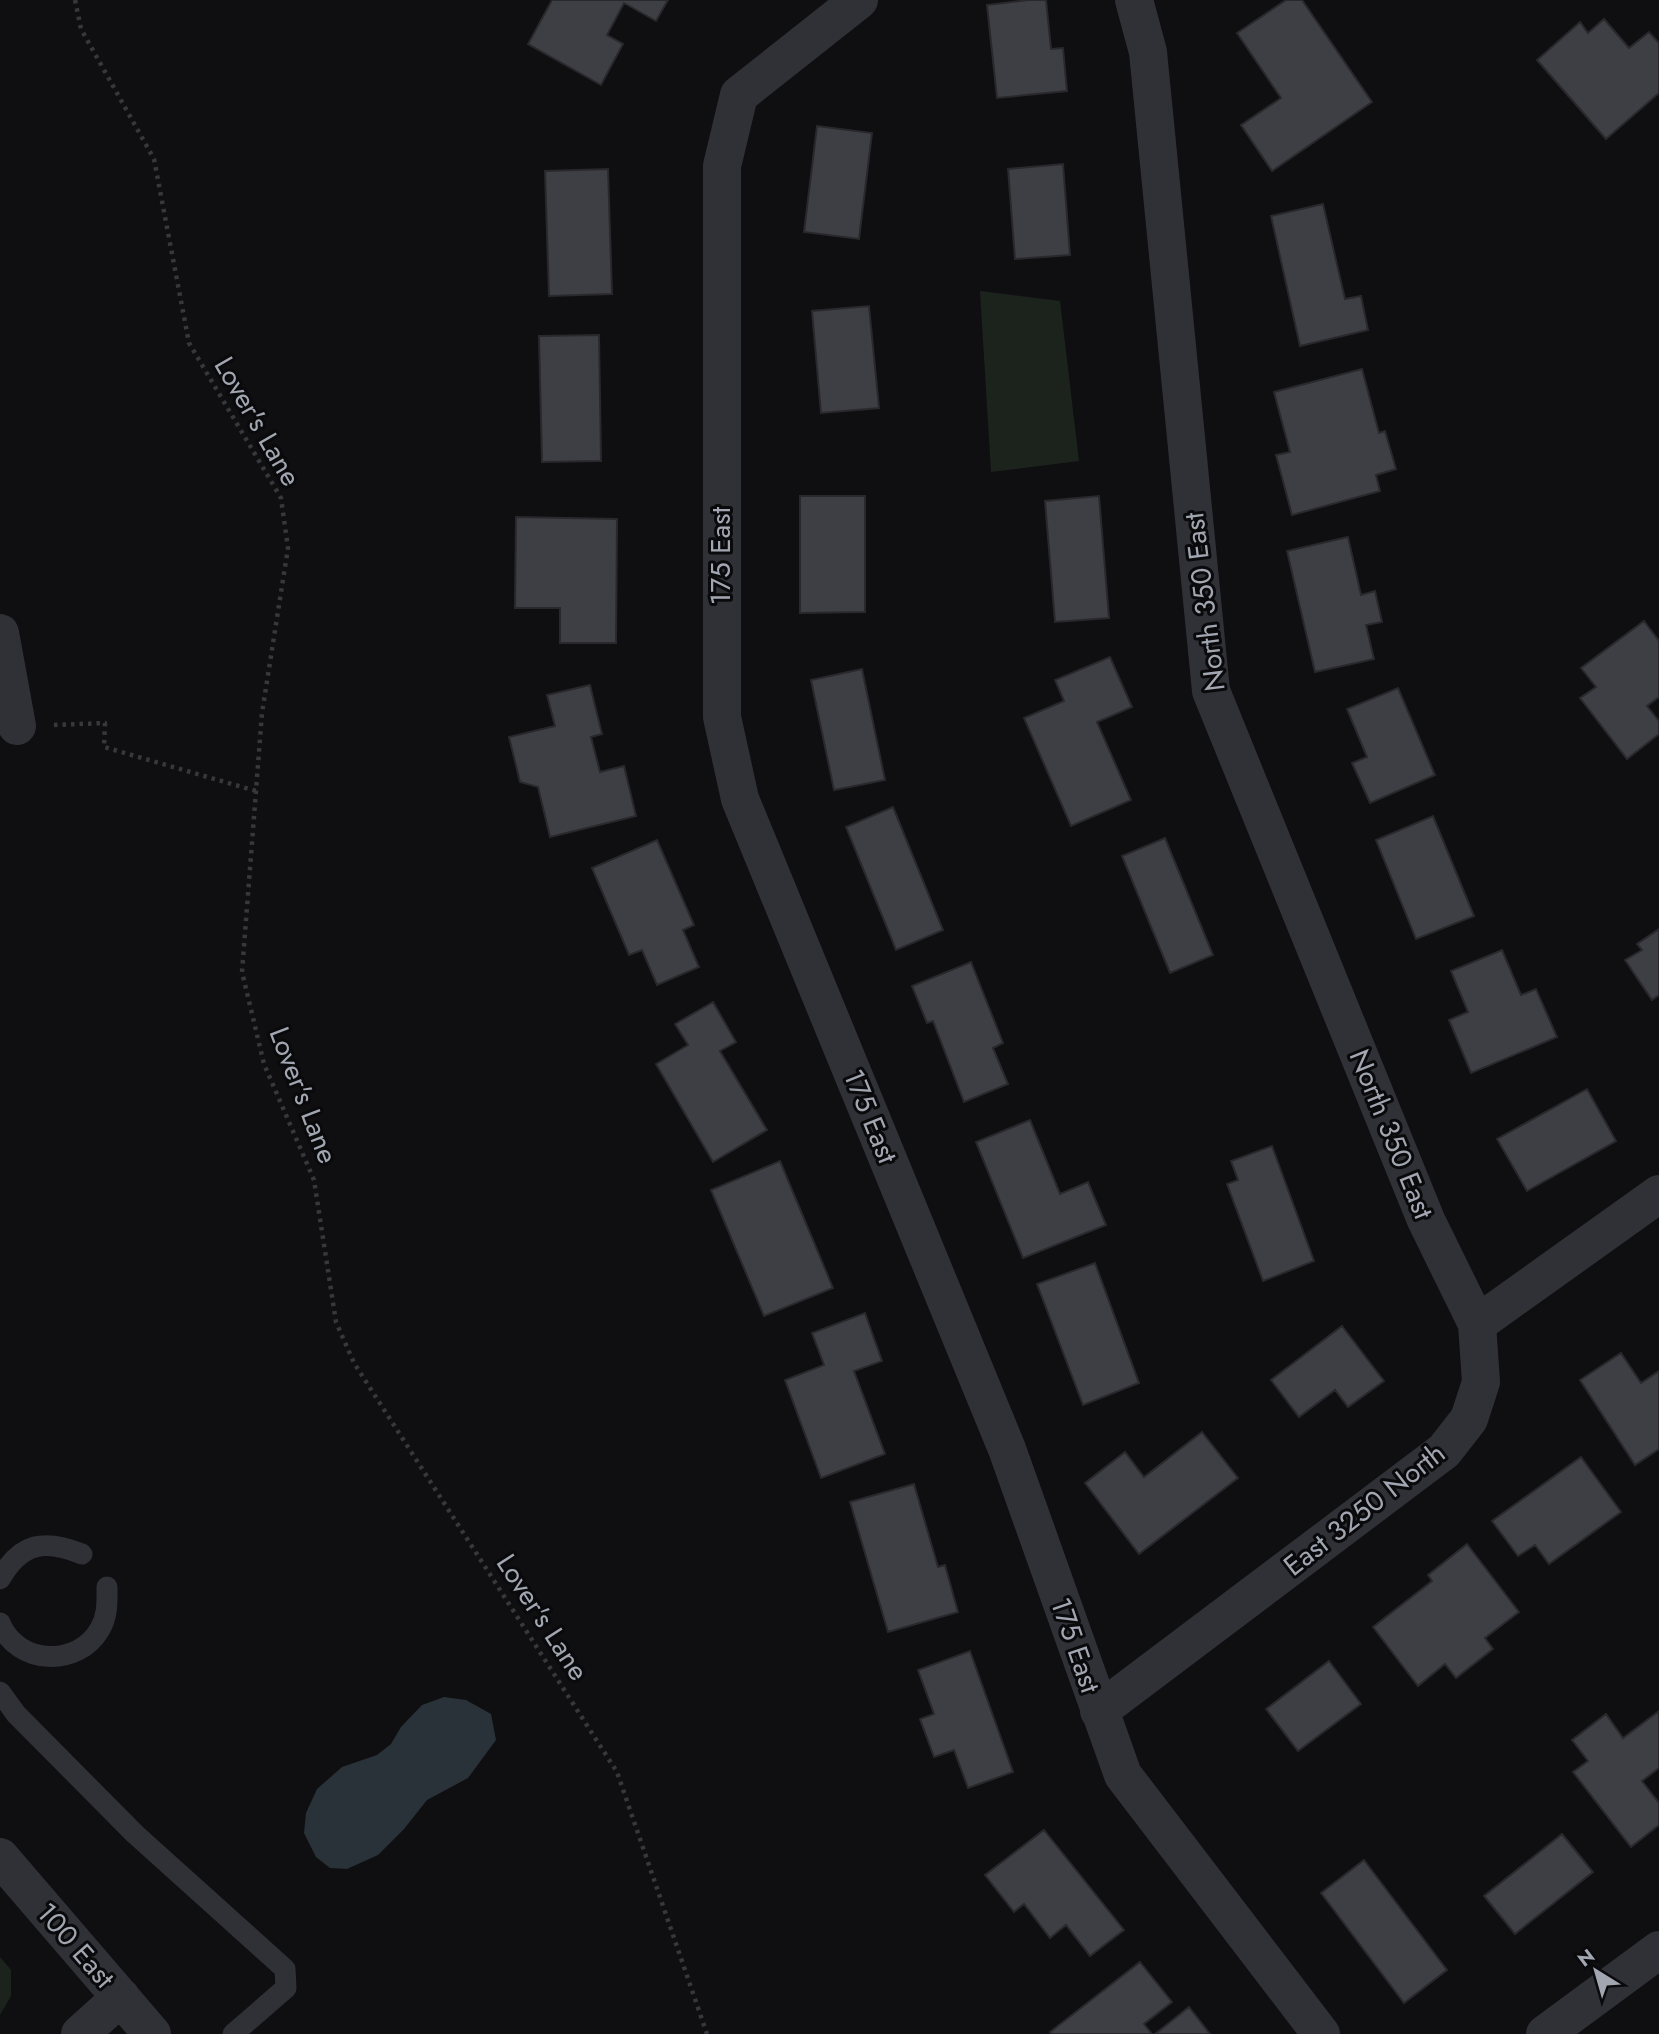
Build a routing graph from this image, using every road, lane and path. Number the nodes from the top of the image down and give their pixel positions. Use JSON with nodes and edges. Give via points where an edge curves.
{"nodes":[{"id":1,"x":75,"y":0,"type":"edge"},
{"id":2,"x":859,"y":0,"type":"edge"},
{"id":3,"x":1134,"y":0,"type":"edge"},
{"id":4,"x":0,"y":633,"type":"edge"},
{"id":5,"x":17,"y":726,"type":"joint"},
{"id":6,"x":256,"y":792,"type":"junction"},
{"id":7,"x":1659,"y":1194,"type":"edge"},
{"id":8,"x":1478,"y":1324,"type":"junction"},
{"id":9,"x":82,"y":1554,"type":"dead end"},
{"id":10,"x":0,"y":1579,"type":"edge"},
{"id":11,"x":107,"y":1587,"type":"dead end"},
{"id":12,"x":1,"y":1629,"type":"edge"},
{"id":13,"x":0,"y":1692,"type":"edge"},
{"id":14,"x":1099,"y":1711,"type":"junction"},
{"id":15,"x":0,"y":1857,"type":"edge"},
{"id":16,"x":1659,"y":1950,"type":"edge"},
{"id":17,"x":121,"y":1997,"type":"junction"},
{"id":18,"x":80,"y":2034,"type":"edge"},
{"id":19,"x":152,"y":2034,"type":"edge"},
{"id":20,"x":233,"y":2034,"type":"edge"},
{"id":21,"x":707,"y":2034,"type":"edge"},
{"id":22,"x":1321,"y":2034,"type":"edge"},
{"id":23,"x":1545,"y":2034,"type":"edge"}],
"edges":[{"from":1,"to":6,"type":"path","name":"Lover's Lane","via":[[81,29],[154,159],[189,342],[281,498],[288,548],[262,712]]},
{"from":2,"to":14,"type":"street","name":"175 East","via":[[739,95],[722,166],[722,717],[740,799],[1007,1449]]},
{"from":3,"to":8,"type":"street","name":"North 350 East","via":[[1148,52],[1211,691],[1426,1220]]},
{"from":4,"to":5,"type":"street"},
{"from":5,"to":6,"type":"path","via":[[105,723],[104,747]]},
{"from":6,"to":21,"type":"path","name":"Lover's Lane","via":[[242,972],[264,1064],[314,1180],[336,1321],[354,1363],[617,1772]]},
{"from":7,"to":8,"type":"street"},
{"from":8,"to":14,"type":"street","name":"East 3250 North","via":[[1481,1382],[1469,1419],[1444,1451]]},
{"from":9,"to":10,"type":"lane","via":[[59,1545],[41,1546],[10,1563]]},
{"from":11,"to":12,"type":"lane","via":[[107,1612],[100,1630],[70,1654],[52,1658],[32,1654]]},
{"from":13,"to":20,"type":"lane","via":[[16,1714],[135,1834],[285,1969],[286,1988]]},
{"from":14,"to":22,"type":"street","name":"175 East","via":[[1123,1775]]},
{"from":15,"to":17,"type":"street","name":"100 East"},
{"from":16,"to":23,"type":"street"},
{"from":17,"to":18,"type":"street"},
{"from":17,"to":19,"type":"street","name":"100 East"}]}
